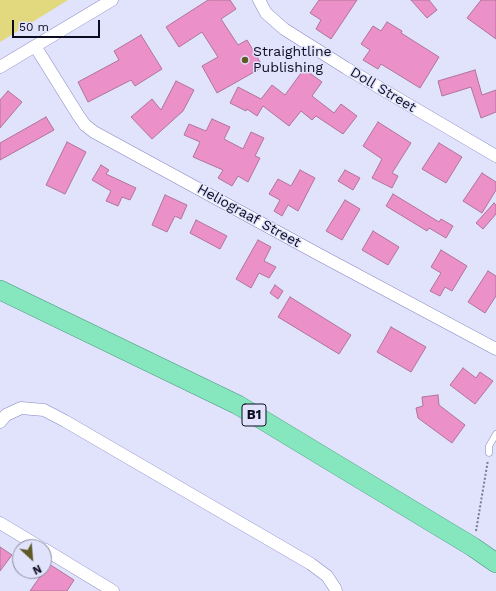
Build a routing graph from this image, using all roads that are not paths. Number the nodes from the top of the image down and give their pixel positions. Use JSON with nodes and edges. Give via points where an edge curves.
{"nodes":[{"id":1,"x":112,"y":0,"type":"edge"},
{"id":2,"x":258,"y":0,"type":"edge"},
{"id":3,"x":35,"y":46,"type":"junction"},
{"id":4,"x":0,"y":67,"type":"edge"},
{"id":5,"x":496,"y":156,"type":"edge"},
{"id":6,"x":0,"y":290,"type":"edge"},
{"id":7,"x":496,"y":349,"type":"edge"},
{"id":8,"x":0,"y":422,"type":"edge"},
{"id":9,"x":496,"y":434,"type":"edge"},
{"id":10,"x":489,"y":453,"type":"road end"},
{"id":11,"x":0,"y":523,"type":"edge"},
{"id":12,"x":27,"y":539,"type":"edge"},
{"id":13,"x":52,"y":554,"type":"edge"},
{"id":14,"x":496,"y":563,"type":"edge"},
{"id":15,"x":113,"y":591,"type":"edge"},
{"id":16,"x":336,"y":591,"type":"edge"}],
"edges":[{"from":1,"to":3,"type":"street"},
{"from":2,"to":5,"type":"street","name":"Doll Street","via":[[266,12],[284,29]]},
{"from":3,"to":4,"type":"street"},
{"from":3,"to":7,"type":"street","name":"Heliograaf Street","via":[[78,115],[94,132]]},
{"from":6,"to":14,"type":"highway","number":"B1","via":[[238,405],[473,546]]},
{"from":8,"to":16,"type":"street","via":[[6,415],[21,408],[44,410],[66,421],[311,564],[327,576]]},
{"from":9,"to":10,"type":"lane","via":[[489,446]]},
{"from":11,"to":12,"type":"street"},
{"from":13,"to":15,"type":"street"}]}
